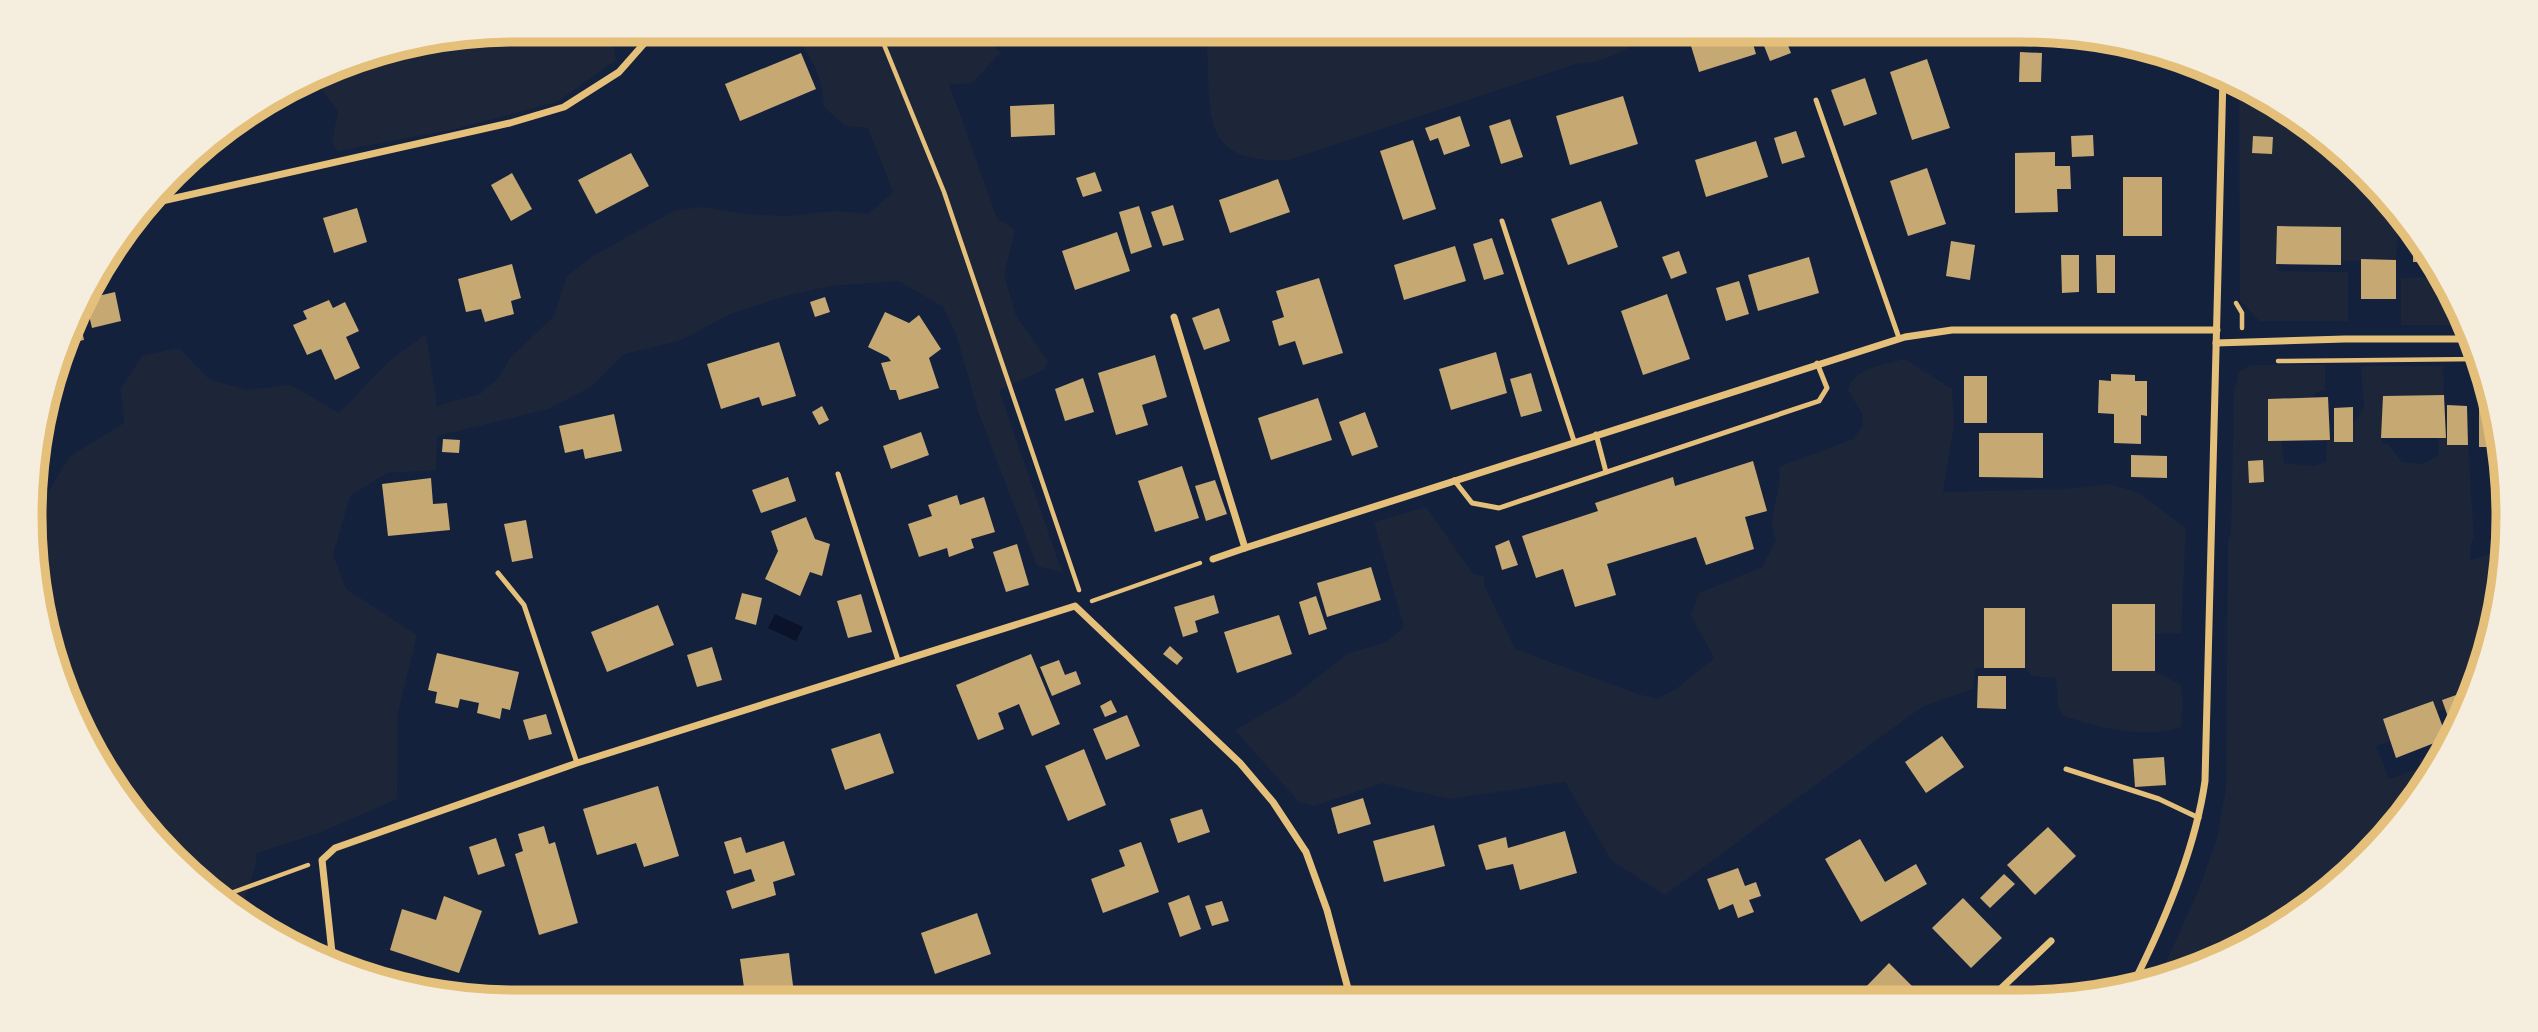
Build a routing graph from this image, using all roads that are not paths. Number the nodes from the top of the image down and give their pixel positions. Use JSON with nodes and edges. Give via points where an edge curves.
{"nodes":[{"id":1,"x":645,"y":42,"type":"edge"},
{"id":2,"x":2223,"y":87,"type":"edge"},
{"id":3,"x":1816,"y":100,"type":"dead end"},
{"id":4,"x":162,"y":201,"type":"edge"},
{"id":5,"x":1502,"y":221,"type":"dead end"},
{"id":6,"x":1174,"y":317,"type":"dead end"},
{"id":7,"x":2217,"y":330,"type":"junction"},
{"id":8,"x":1899,"y":338,"type":"junction"},
{"id":9,"x":2462,"y":339,"type":"edge"},
{"id":10,"x":2216,"y":344,"type":"junction"},
{"id":11,"x":1817,"y":363,"type":"junction"},
{"id":12,"x":1596,"y":435,"type":"junction"},
{"id":13,"x":1574,"y":441,"type":"junction"},
{"id":14,"x":1606,"y":472,"type":"junction"},
{"id":15,"x":838,"y":474,"type":"dead end"},
{"id":16,"x":1454,"y":480,"type":"junction"},
{"id":17,"x":1245,"y":548,"type":"junction"},
{"id":18,"x":1213,"y":559,"type":"road end"},
{"id":19,"x":498,"y":573,"type":"dead end"},
{"id":20,"x":898,"y":660,"type":"junction"},
{"id":21,"x":577,"y":762,"type":"junction"},
{"id":22,"x":2066,"y":769,"type":"dead end"},
{"id":23,"x":2199,"y":818,"type":"junction"},
{"id":24,"x":2051,"y":941,"type":"dead end"},
{"id":25,"x":331,"y":952,"type":"edge"},
{"id":26,"x":2137,"y":976,"type":"edge"},
{"id":27,"x":1348,"y":990,"type":"edge"},
{"id":28,"x":1999,"y":990,"type":"edge"}],
"edges":[{"from":1,"to":4,"type":"street","via":[[619,72],[564,107]]},
{"from":2,"to":7,"type":"street"},
{"from":3,"to":8,"type":"lane"},
{"from":5,"to":13,"type":"lane"},
{"from":6,"to":17,"type":"street"},
{"from":7,"to":8,"type":"street","via":[[1952,330]]},
{"from":7,"to":10,"type":"street"},
{"from":8,"to":11,"type":"street"},
{"from":9,"to":10,"type":"street"},
{"from":10,"to":23,"type":"street","via":[[2205,781]]},
{"from":11,"to":12,"type":"street"},
{"from":11,"to":14,"type":"lane","via":[[1826,388],[1819,401]]},
{"from":12,"to":13,"type":"street"},
{"from":12,"to":14,"type":"lane"},
{"from":13,"to":16,"type":"street"},
{"from":14,"to":16,"type":"lane","via":[[1499,508],[1472,503]]},
{"from":15,"to":20,"type":"lane"},
{"from":16,"to":17,"type":"street"},
{"from":17,"to":18,"type":"street"},
{"from":19,"to":21,"type":"lane","via":[[524,605]]},
{"from":20,"to":21,"type":"street"},
{"from":20,"to":27,"type":"street","via":[[1075,606],[1240,763],[1273,802],[1306,852]]},
{"from":21,"to":25,"type":"street","via":[[335,848],[322,860]]},
{"from":22,"to":23,"type":"lane","via":[[2159,799]]},
{"from":23,"to":26,"type":"street"},
{"from":24,"to":28,"type":"street"}]}
